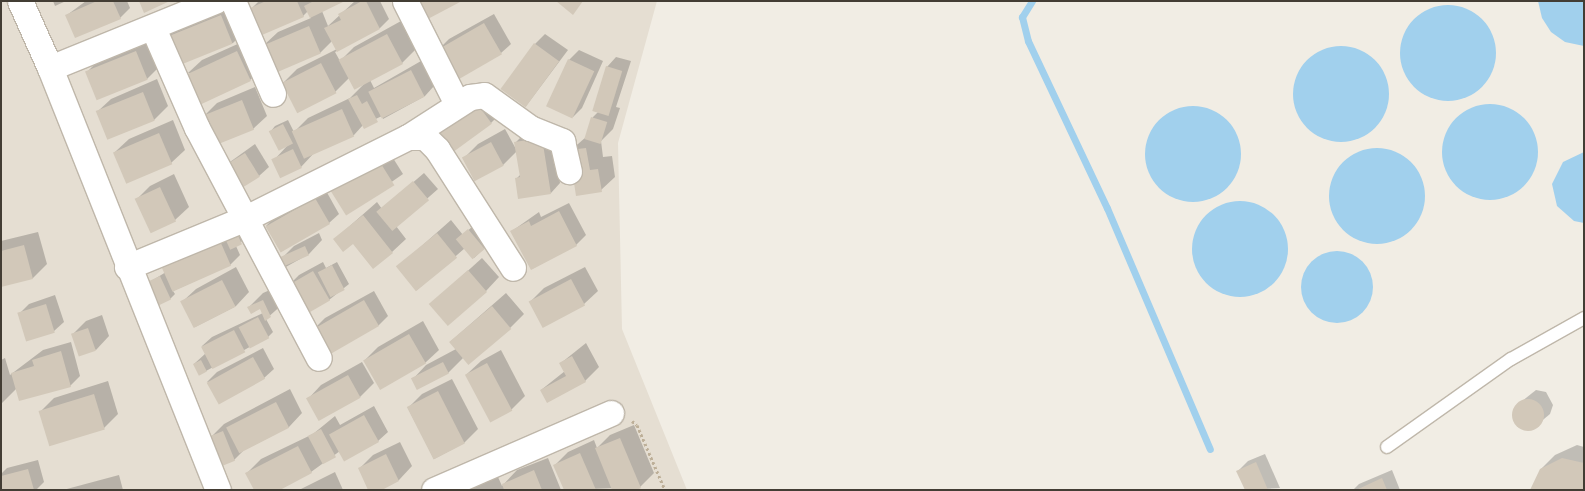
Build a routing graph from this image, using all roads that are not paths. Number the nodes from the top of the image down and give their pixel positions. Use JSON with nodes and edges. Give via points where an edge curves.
{"nodes":[{"id":1,"x":20,"y":1,"type":"edge"},
{"id":2,"x":215,"y":1,"type":"edge"},
{"id":3,"x":233,"y":1,"type":"edge"},
{"id":4,"x":405,"y":1,"type":"edge"},
{"id":5,"x":153,"y":28,"type":"junction"},
{"id":6,"x":50,"y":68,"type":"junction"},
{"id":7,"x":273,"y":94,"type":"dead end"},
{"id":8,"x":458,"y":104,"type":"junction"},
{"id":9,"x":408,"y":137,"type":"junction"},
{"id":10,"x":569,"y":171,"type":"dead end"},
{"id":11,"x":246,"y":218,"type":"junction"},
{"id":12,"x":127,"y":267,"type":"junction"},
{"id":13,"x":513,"y":268,"type":"dead end"},
{"id":14,"x":1584,"y":318,"type":"edge"},
{"id":15,"x":318,"y":358,"type":"dead end"},
{"id":16,"x":611,"y":413,"type":"road end"},
{"id":17,"x":1387,"y":447,"type":"dead end"},
{"id":18,"x":440,"y":489,"type":"edge"},
{"id":19,"x":218,"y":490,"type":"edge"}],
"edges":[{"from":1,"to":6,"type":"street"},
{"from":2,"to":5,"type":"street"},
{"from":3,"to":7,"type":"street"},
{"from":4,"to":8,"type":"street"},
{"from":5,"to":6,"type":"street"},
{"from":5,"to":11,"type":"street","via":[[197,128]]},
{"from":6,"to":12,"type":"street"},
{"from":8,"to":9,"type":"street"},
{"from":8,"to":10,"type":"street","via":[[470,97],[490,97],[530,128],[562,141]]},
{"from":9,"to":11,"type":"street"},
{"from":9,"to":13,"type":"street","via":[[426,138],[432,143]]},
{"from":11,"to":12,"type":"street"},
{"from":11,"to":15,"type":"street"},
{"from":12,"to":19,"type":"street"},
{"from":14,"to":17,"type":"lane","via":[[1511,360]]},
{"from":16,"to":18,"type":"street"}]}
